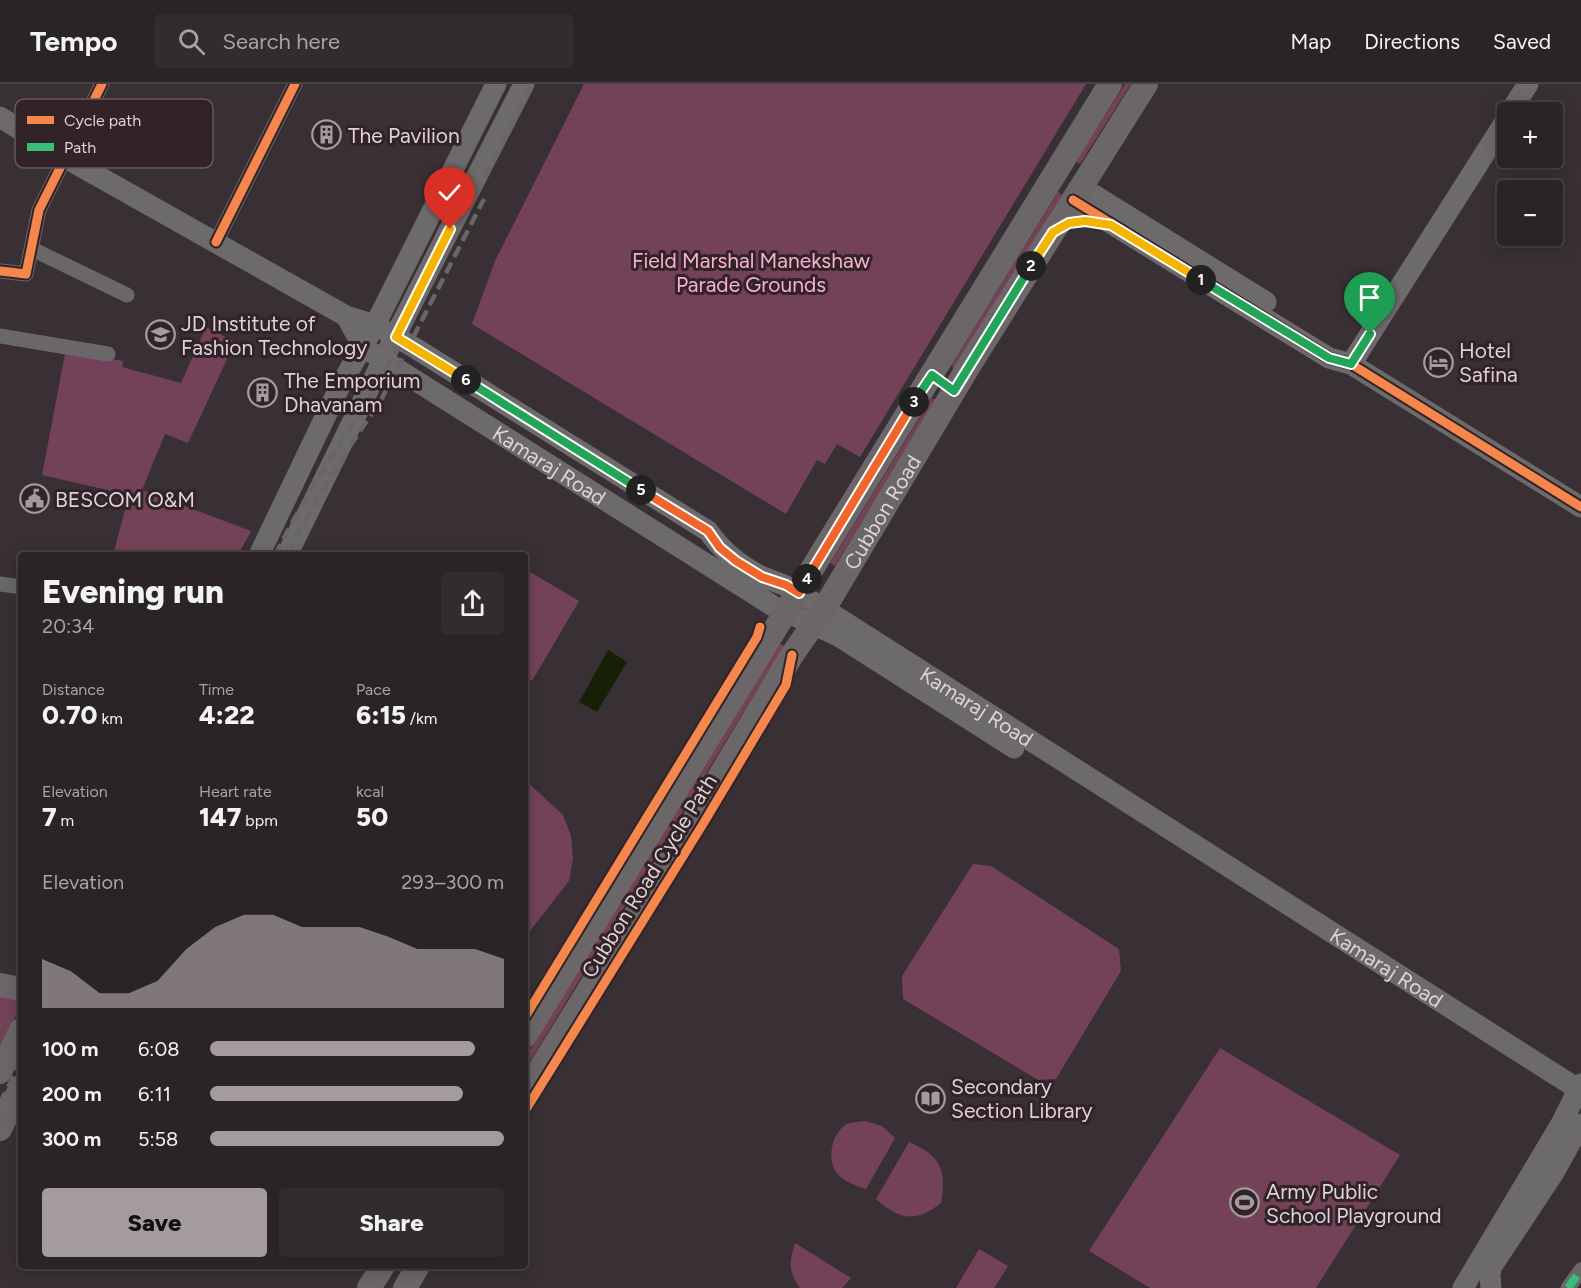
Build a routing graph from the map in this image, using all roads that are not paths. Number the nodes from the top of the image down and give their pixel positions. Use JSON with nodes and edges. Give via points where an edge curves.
{"nodes":[{"id":1,"x":102,"y":84,"type":"edge"},
{"id":2,"x":295,"y":84,"type":"edge"},
{"id":3,"x":496,"y":84,"type":"edge"},
{"id":4,"x":524,"y":84,"type":"edge"},
{"id":5,"x":1110,"y":84,"type":"edge"},
{"id":6,"x":1146,"y":84,"type":"edge"},
{"id":7,"x":1528,"y":84,"type":"edge"},
{"id":8,"x":94,"y":99,"type":"edge"},
{"id":9,"x":1516,"y":102,"type":"edge"},
{"id":10,"x":0,"y":117,"type":"edge"},
{"id":11,"x":15,"y":127,"type":"edge"},
{"id":12,"x":1497,"y":134,"type":"edge"},
{"id":13,"x":59,"y":168,"type":"edge"},
{"id":14,"x":82,"y":168,"type":"edge"},
{"id":15,"x":1077,"y":194,"type":"junction"},
{"id":16,"x":1111,"y":225,"type":"junction"},
{"id":17,"x":1053,"y":232,"type":"junction"},
{"id":18,"x":216,"y":242,"type":"junction"},
{"id":19,"x":32,"y":249,"type":"junction"},
{"id":20,"x":1,"y":271,"type":"edge"},
{"id":21,"x":127,"y":295,"type":"dead end"},
{"id":22,"x":346,"y":316,"type":"junction"},
{"id":23,"x":375,"y":325,"type":"junction"},
{"id":24,"x":0,"y":336,"type":"edge"},
{"id":25,"x":396,"y":337,"type":"junction"},
{"id":26,"x":363,"y":347,"type":"junction"},
{"id":27,"x":108,"y":354,"type":"dead end"},
{"id":28,"x":383,"y":360,"type":"junction"},
{"id":29,"x":1351,"y":364,"type":"junction"},
{"id":30,"x":932,"y":375,"type":"junction"},
{"id":31,"x":954,"y":391,"type":"junction"},
{"id":32,"x":561,"y":439,"type":"junction"},
{"id":33,"x":546,"y":463,"type":"junction"},
{"id":34,"x":1581,"y":507,"type":"edge"},
{"id":35,"x":260,"y":552,"type":"edge"},
{"id":36,"x":287,"y":552,"type":"edge"},
{"id":37,"x":0,"y":584,"type":"edge"},
{"id":38,"x":18,"y":587,"type":"edge"},
{"id":39,"x":793,"y":603,"type":"junction"},
{"id":40,"x":818,"y":617,"type":"junction"},
{"id":41,"x":0,"y":969,"type":"edge"},
{"id":42,"x":18,"y":972,"type":"edge"},
{"id":43,"x":0,"y":986,"type":"edge"},
{"id":44,"x":18,"y":989,"type":"edge"},
{"id":45,"x":528,"y":1031,"type":"edge"},
{"id":46,"x":18,"y":1036,"type":"edge"},
{"id":47,"x":0,"y":1072,"type":"edge"},
{"id":48,"x":528,"y":1088,"type":"edge"},
{"id":49,"x":1579,"y":1093,"type":"edge"},
{"id":50,"x":18,"y":1094,"type":"edge"},
{"id":51,"x":1581,"y":1124,"type":"edge"},
{"id":52,"x":0,"y":1129,"type":"edge"},
{"id":53,"x":381,"y":1269,"type":"edge"},
{"id":54,"x":416,"y":1269,"type":"edge"},
{"id":55,"x":1581,"y":1270,"type":"edge"},
{"id":56,"x":369,"y":1288,"type":"edge"},
{"id":57,"x":405,"y":1288,"type":"edge"},
{"id":58,"x":1464,"y":1288,"type":"edge"},
{"id":59,"x":1491,"y":1288,"type":"edge"},
{"id":60,"x":1568,"y":1288,"type":"edge"}],
"edges":[{"from":1,"to":8,"type":"street"},
{"from":2,"to":18,"type":"street"},
{"from":3,"to":23,"type":"main road"},
{"from":4,"to":25,"type":"main road"},
{"from":5,"to":30,"type":"main road","name":"Cubbon Road"},
{"from":6,"to":15,"type":"main road","name":"Cubbon Road"},
{"from":7,"to":9,"type":"main road"},
{"from":10,"to":11,"type":"main road","name":"Kamaraj Road"},
{"from":12,"to":29,"type":"main road"},
{"from":13,"to":19,"type":"street","via":[[39,210]]},
{"from":14,"to":18,"type":"main road","name":"Kamaraj Road"},
{"from":15,"to":16,"type":"main road"},
{"from":15,"to":17,"type":"main road","name":"Cubbon Road"},
{"from":15,"to":29,"type":"main road","via":[[1336,346]]},
{"from":16,"to":17,"type":"main road","via":[[1075,222]]},
{"from":16,"to":29,"type":"main road","via":[[1329,358]]},
{"from":17,"to":31,"type":"main road","name":"Cubbon Road"},
{"from":18,"to":22,"type":"main road","name":"Kamaraj Road"},
{"from":19,"to":20,"type":"street","via":[[26,274]]},
{"from":19,"to":21,"type":"street"},
{"from":22,"to":23,"type":"main road","name":"Kamaraj Road"},
{"from":22,"to":26,"type":"main road"},
{"from":23,"to":25,"type":"main road","name":"Kamaraj Road"},
{"from":23,"to":26,"type":"main road"},
{"from":24,"to":27,"type":"street"},
{"from":25,"to":28,"type":"main road"},
{"from":25,"to":32,"type":"main road","name":"Kamaraj Road"},
{"from":26,"to":28,"type":"main road","name":"Kamaraj Road"},
{"from":26,"to":35,"type":"main road","via":[[340,386]]},
{"from":28,"to":33,"type":"main road","name":"Kamaraj Road"},
{"from":28,"to":36,"type":"main road"},
{"from":29,"to":34,"type":"main road"},
{"from":30,"to":31,"type":"main road"},
{"from":30,"to":39,"type":"main road","name":"Cubbon Road"},
{"from":31,"to":40,"type":"main road","name":"Cubbon Road"},
{"from":32,"to":33,"type":"main road"},
{"from":32,"to":39,"type":"main road","name":"Kamaraj Road","via":[[708,531],[736,561],[762,577],[786,585]]},
{"from":33,"to":39,"type":"main road","name":"Kamaraj Road"},
{"from":37,"to":38,"type":"street"},
{"from":39,"to":40,"type":"main road","name":"Kamaraj Road"},
{"from":39,"to":45,"type":"main road","name":"Cubbon Road"},
{"from":40,"to":48,"type":"main road","name":"Cubbon Road"},
{"from":40,"to":49,"type":"main road","name":"Kamaraj Road"},
{"from":41,"to":42,"type":"main road"},
{"from":43,"to":44,"type":"main road"},
{"from":46,"to":47,"type":"main road"},
{"from":49,"to":58,"type":"main road"},
{"from":50,"to":52,"type":"main road"},
{"from":51,"to":59,"type":"main road","via":[[1492,1266]]},
{"from":53,"to":56,"type":"main road"},
{"from":54,"to":57,"type":"main road"},
{"from":55,"to":60,"type":"street"}]}
